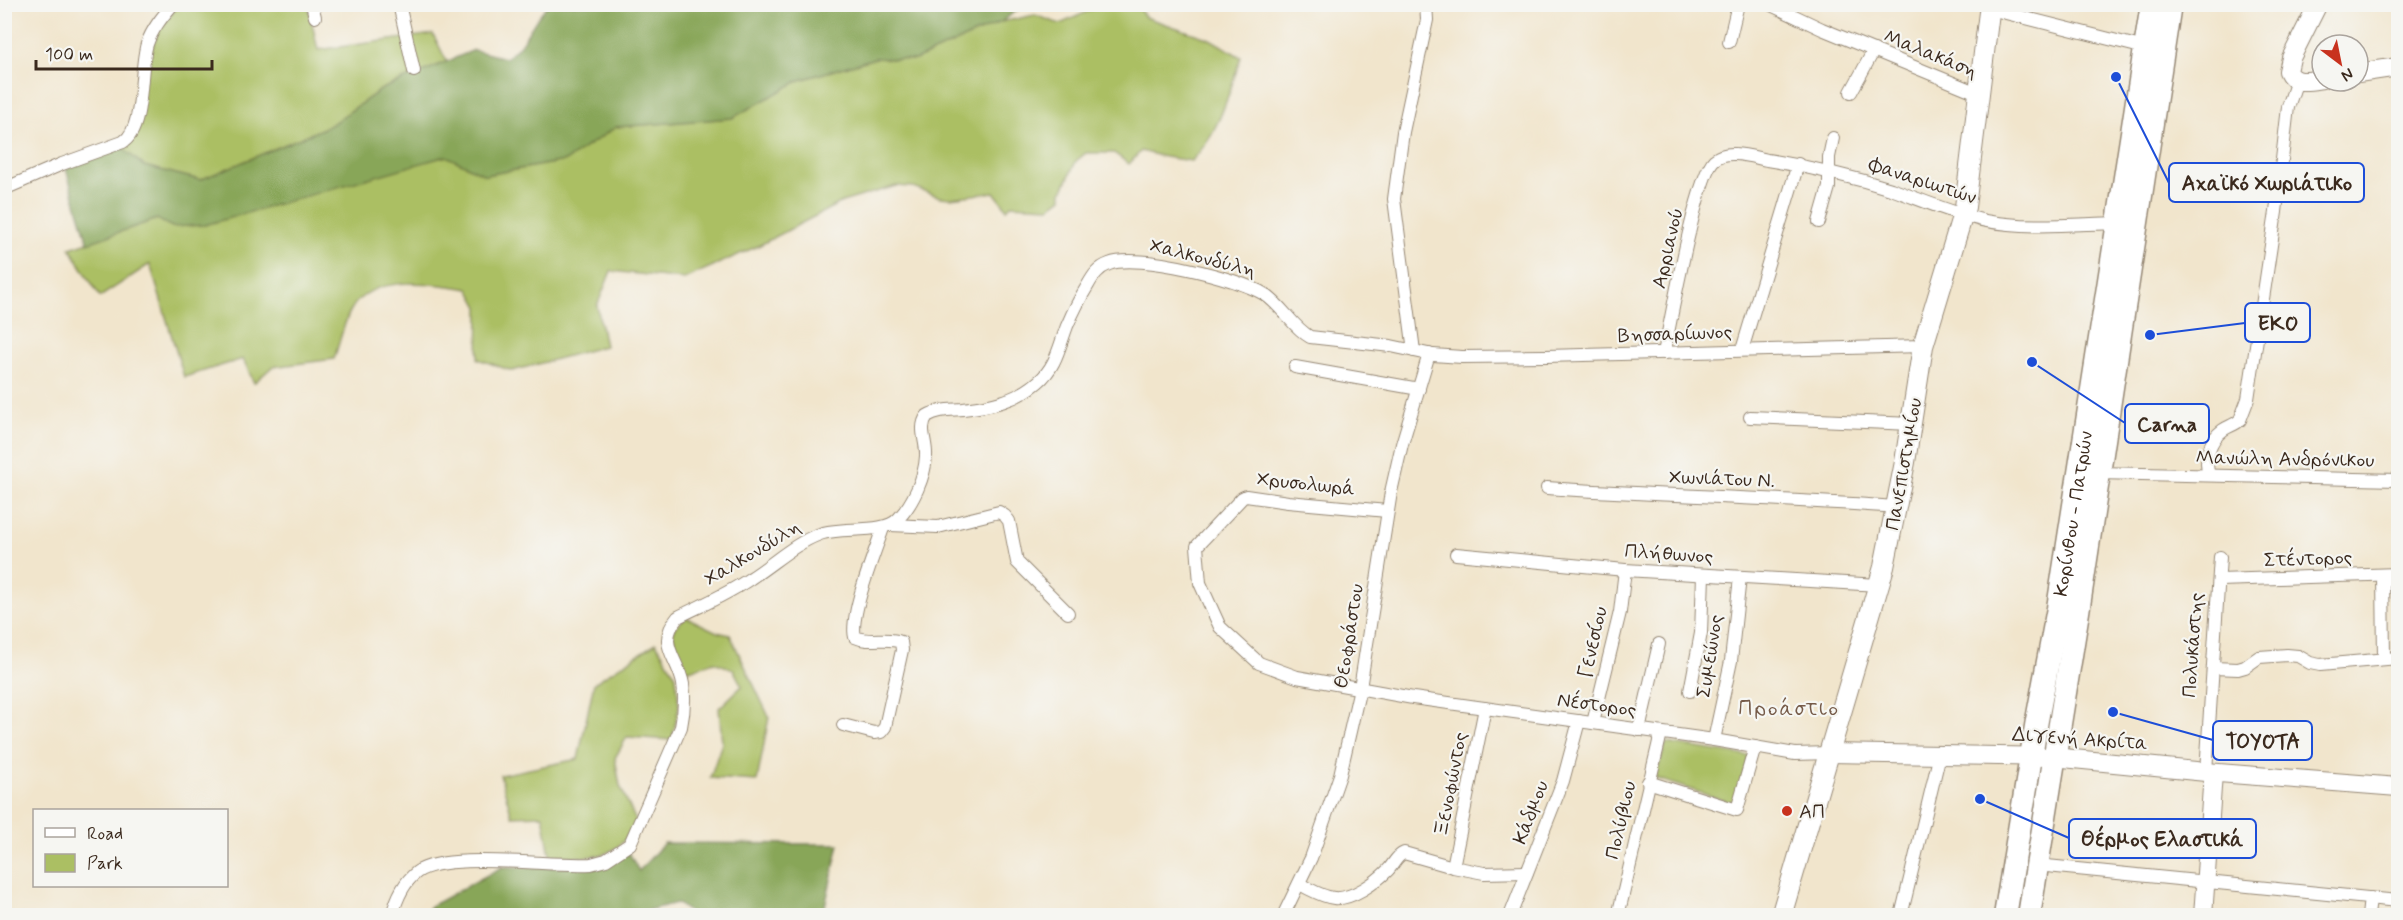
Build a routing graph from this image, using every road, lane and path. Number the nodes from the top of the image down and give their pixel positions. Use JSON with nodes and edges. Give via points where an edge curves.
{"nodes":[{"id":1,"x":173,"y":4,"type":"edge"},
{"id":2,"x":399,"y":4,"type":"edge"},
{"id":3,"x":1426,"y":4,"type":"edge"},
{"id":4,"x":1738,"y":4,"type":"edge"},
{"id":5,"x":1769,"y":4,"type":"edge"},
{"id":6,"x":2152,"y":4,"type":"edge"},
{"id":7,"x":2170,"y":4,"type":"edge"},
{"id":8,"x":2318,"y":4,"type":"edge"},
{"id":9,"x":1990,"y":7,"type":"edge"},
{"id":10,"x":1729,"y":42,"type":"dead end"},
{"id":11,"x":2145,"y":48,"type":"junction"},
{"id":12,"x":1874,"y":50,"type":"junction"},
{"id":13,"x":2398,"y":68,"type":"edge"},
{"id":14,"x":414,"y":71,"type":"dead end"},
{"id":15,"x":2370,"y":72,"type":"edge"},
{"id":16,"x":2293,"y":78,"type":"junction"},
{"id":17,"x":2310,"y":79,"type":"edge"},
{"id":18,"x":1851,"y":92,"type":"dead end"},
{"id":19,"x":1980,"y":94,"type":"junction"},
{"id":20,"x":1833,"y":138,"type":"dead end"},
{"id":21,"x":1718,"y":157,"type":"joint"},
{"id":22,"x":1798,"y":164,"type":"junction"},
{"id":23,"x":1830,"y":171,"type":"junction"},
{"id":24,"x":4,"y":189,"type":"edge"},
{"id":25,"x":1964,"y":214,"type":"junction"},
{"id":26,"x":1819,"y":222,"type":"dead end"},
{"id":27,"x":2117,"y":223,"type":"junction"},
{"id":28,"x":1923,"y":346,"type":"junction"},
{"id":29,"x":1742,"y":350,"type":"junction"},
{"id":30,"x":1414,"y":351,"type":"junction"},
{"id":31,"x":1664,"y":353,"type":"junction"},
{"id":32,"x":1429,"y":354,"type":"junction"},
{"id":33,"x":1295,"y":368,"type":"dead end"},
{"id":34,"x":1419,"y":389,"type":"junction"},
{"id":35,"x":1750,"y":417,"type":"dead end"},
{"id":36,"x":1912,"y":424,"type":"junction"},
{"id":37,"x":2098,"y":473,"type":"junction"},
{"id":38,"x":2209,"y":476,"type":"junction"},
{"id":39,"x":2398,"y":480,"type":"edge"},
{"id":40,"x":1547,"y":488,"type":"dead end"},
{"id":41,"x":1897,"y":507,"type":"junction"},
{"id":42,"x":1387,"y":511,"type":"junction"},
{"id":43,"x":886,"y":527,"type":"junction"},
{"id":44,"x":1456,"y":554,"type":"dead end"},
{"id":45,"x":2220,"y":557,"type":"dead end"},
{"id":46,"x":1625,"y":570,"type":"junction"},
{"id":47,"x":2398,"y":574,"type":"edge"},
{"id":48,"x":1703,"y":575,"type":"junction"},
{"id":49,"x":2383,"y":575,"type":"junction"},
{"id":50,"x":1740,"y":577,"type":"junction"},
{"id":51,"x":2219,"y":580,"type":"junction"},
{"id":52,"x":1879,"y":585,"type":"junction"},
{"id":53,"x":1068,"y":613,"type":"dead end"},
{"id":54,"x":1659,"y":644,"type":"dead end"},
{"id":55,"x":2398,"y":658,"type":"edge"},
{"id":56,"x":2384,"y":659,"type":"junction"},
{"id":57,"x":2213,"y":668,"type":"junction"},
{"id":58,"x":1360,"y":688,"type":"junction"},
{"id":59,"x":1690,"y":692,"type":"dead end"},
{"id":60,"x":1485,"y":708,"type":"junction"},
{"id":61,"x":1578,"y":721,"type":"junction"},
{"id":62,"x":1593,"y":723,"type":"junction"},
{"id":63,"x":843,"y":725,"type":"dead end"},
{"id":64,"x":1639,"y":730,"type":"junction"},
{"id":65,"x":1661,"y":733,"type":"junction"},
{"id":66,"x":1714,"y":740,"type":"junction"},
{"id":67,"x":1755,"y":747,"type":"junction"},
{"id":68,"x":1829,"y":753,"type":"junction"},
{"id":69,"x":1940,"y":754,"type":"junction"},
{"id":70,"x":2042,"y":756,"type":"junction"},
{"id":71,"x":2210,"y":772,"type":"junction"},
{"id":72,"x":1648,"y":782,"type":"junction"},
{"id":73,"x":2398,"y":787,"type":"edge"},
{"id":74,"x":2037,"y":865,"type":"junction"},
{"id":75,"x":1453,"y":867,"type":"junction"},
{"id":76,"x":1527,"y":872,"type":"junction"},
{"id":77,"x":2205,"y":882,"type":"junction"},
{"id":78,"x":1299,"y":884,"type":"junction"},
{"id":79,"x":2370,"y":898,"type":"junction"},
{"id":80,"x":2398,"y":901,"type":"edge"},
{"id":81,"x":397,"y":912,"type":"edge"},
{"id":82,"x":1283,"y":915,"type":"edge"},
{"id":83,"x":1509,"y":915,"type":"edge"},
{"id":84,"x":1618,"y":915,"type":"edge"},
{"id":85,"x":1781,"y":915,"type":"edge"},
{"id":86,"x":1901,"y":915,"type":"edge"},
{"id":87,"x":2005,"y":915,"type":"edge"},
{"id":88,"x":2029,"y":915,"type":"edge"},
{"id":89,"x":2204,"y":915,"type":"edge"},
{"id":90,"x":2368,"y":915,"type":"edge"}],
"edges":[{"from":1,"to":24,"type":"street","via":[[147,44],[136,121],[130,136]]},
{"from":2,"to":14,"type":"street"},
{"from":3,"to":30,"type":"street","via":[[1427,20],[1403,132],[1394,199]]},
{"from":4,"to":10,"type":"street"},
{"from":5,"to":12,"type":"street","name":"Μαλακάση"},
{"from":6,"to":11,"type":"highway","name":"Κορίνθου - Πατρών"},
{"from":7,"to":37,"type":"highway","name":"Κορίνθου - Πατρών"},
{"from":8,"to":16,"type":"street","via":[[2291,58],[2288,69]]},
{"from":9,"to":11,"type":"street"},
{"from":9,"to":19,"type":"main road","name":"Πανεπιστημίου"},
{"from":11,"to":27,"type":"highway","name":"Κορίνθου - Πατρών"},
{"from":12,"to":18,"type":"street"},
{"from":12,"to":19,"type":"street","name":"Μαλακάση"},
{"from":13,"to":15,"type":"street"},
{"from":16,"to":17,"type":"street"},
{"from":16,"to":38,"type":"street","via":[[2248,399],[2239,422],[2223,429],[2215,438],[2206,460]]},
{"from":19,"to":25,"type":"main road","name":"Πανεπιστημίου"},
{"from":20,"to":23,"type":"street"},
{"from":21,"to":22,"type":"street","name":"Φαναριωτών","via":[[1735,155]]},
{"from":21,"to":31,"type":"street","name":"Αρριανού","via":[[1706,174],[1695,210]]},
{"from":22,"to":23,"type":"street","name":"Φαναριωτών"},
{"from":22,"to":29,"type":"street"},
{"from":23,"to":25,"type":"street","name":"Φαναριωτών"},
{"from":23,"to":26,"type":"street"},
{"from":25,"to":27,"type":"street","name":"Φαναριωτών","via":[[2012,224]]},
{"from":25,"to":28,"type":"main road","name":"Πανεπιστημίου"},
{"from":27,"to":70,"type":"highway","name":"Κορίνθου - Πατρών","via":[[2058,608]]},
{"from":28,"to":29,"type":"street","name":"Βησσαρίωνος"},
{"from":28,"to":36,"type":"main road","name":"Πανεπιστημίου"},
{"from":29,"to":31,"type":"street","name":"Βησσαρίωνος"},
{"from":30,"to":32,"type":"street","name":"Χαλκονδύλη"},
{"from":30,"to":43,"type":"street","name":"Χαλκονδύλη","via":[[1310,337],[1261,292],[1197,272],[1139,261],[1108,264],[1089,282],[1054,364],[1039,381],[1010,400],[927,416],[923,428],[926,455],[920,481],[899,519]]},
{"from":31,"to":32,"type":"street","name":"Βησσαρίωνος"},
{"from":32,"to":34,"type":"street","name":"Θεοφράστου"},
{"from":33,"to":34,"type":"street"},
{"from":34,"to":42,"type":"street","name":"Θεοφράστου"},
{"from":35,"to":36,"type":"street"},
{"from":36,"to":41,"type":"main road","name":"Πανεπιστημίου"},
{"from":37,"to":38,"type":"street","name":"Μανώλη Ανδρόνικου"},
{"from":37,"to":70,"type":"highway","name":"Κορίνθου - Πατρών"},
{"from":38,"to":39,"type":"street","name":"Μανώλη Ανδρόνικου"},
{"from":40,"to":41,"type":"street","name":"Χωνιάτου Ν."},
{"from":41,"to":52,"type":"main road","name":"Πανεπιστημίου"},
{"from":42,"to":58,"type":"street","name":"Θεοφράστου"},
{"from":42,"to":58,"type":"street","name":"Χρυσολωρά","via":[[1246,496],[1197,546],[1200,583],[1220,627],[1259,663],[1297,676]]},
{"from":43,"to":53,"type":"street","via":[[938,527],[999,512],[1009,521],[1017,562]]},
{"from":43,"to":63,"type":"street","via":[[853,630],[855,637],[862,640],[894,639],[901,642],[902,650],[885,727],[874,733]]},
{"from":43,"to":81,"type":"street","name":"Χαλκονδύλη","via":[[818,535],[672,623],[667,642],[683,685],[684,714],[630,844],[619,853],[591,864],[465,861],[433,866],[418,871],[409,880]]},
{"from":44,"to":46,"type":"street","name":"Πλήθωνος"},
{"from":45,"to":51,"type":"street","name":"Πολυκάστης"},
{"from":46,"to":48,"type":"street","name":"Πλήθωνος"},
{"from":46,"to":62,"type":"street","name":"Γενεσίου","via":[[1620,612]]},
{"from":47,"to":49,"type":"street","name":"Στέντορος"},
{"from":48,"to":50,"type":"street","name":"Πλήθωνος"},
{"from":48,"to":59,"type":"street","via":[[1701,633]]},
{"from":49,"to":51,"type":"street","name":"Στέντορος"},
{"from":49,"to":56,"type":"street"},
{"from":50,"to":52,"type":"street","name":"Πλήθωνος"},
{"from":50,"to":66,"type":"street","name":"Συμεώνος","via":[[1731,661]]},
{"from":51,"to":57,"type":"street","name":"Πολυκάστης"},
{"from":52,"to":68,"type":"main road","name":"Πανεπιστημίου"},
{"from":54,"to":64,"type":"street"},
{"from":55,"to":56,"type":"street"},
{"from":56,"to":57,"type":"street","via":[[2320,665],[2297,656],[2266,656],[2241,669]]},
{"from":57,"to":71,"type":"street","name":"Πολυκάστης"},
{"from":58,"to":60,"type":"street","name":"Νέστορος"},
{"from":58,"to":78,"type":"street","name":"Θεοφράστου","via":[[1340,775]]},
{"from":60,"to":61,"type":"street","name":"Νέστορος"},
{"from":60,"to":75,"type":"street","name":"Ξενοφώντος"},
{"from":61,"to":62,"type":"street","name":"Νέστορος"},
{"from":61,"to":76,"type":"street","name":"Κάδμου","via":[[1563,781]]},
{"from":62,"to":64,"type":"street","name":"Νέστορος"},
{"from":64,"to":65,"type":"street","name":"Νέστορος"},
{"from":65,"to":66,"type":"street","name":"Νέστορος"},
{"from":65,"to":72,"type":"street","name":"Πολύβιου"},
{"from":66,"to":67,"type":"street","name":"Νέστορος"},
{"from":67,"to":68,"type":"street","name":"Νέστορος","via":[[1795,754]]},
{"from":67,"to":72,"type":"street","via":[[1737,810]]},
{"from":68,"to":69,"type":"street","name":"Διγενή Ακρίτα"},
{"from":68,"to":85,"type":"main road","name":"Πανεπιστημίου"},
{"from":69,"to":70,"type":"street","name":"Διγενή Ακρίτα"},
{"from":69,"to":86,"type":"street"},
{"from":70,"to":71,"type":"street","name":"Διγενή Ακρίτα"},
{"from":70,"to":74,"type":"highway","name":"Κορίνθου - Πατρών"},
{"from":70,"to":87,"type":"highway","name":"Κορίνθου - Πατρών"},
{"from":71,"to":73,"type":"street","name":"Διγενή Ακρίτα"},
{"from":71,"to":77,"type":"street","name":"Πολυκάστης"},
{"from":72,"to":84,"type":"street","name":"Πολύβιου"},
{"from":74,"to":77,"type":"street"},
{"from":74,"to":88,"type":"highway","name":"Κορίνθου - Πατρών"},
{"from":75,"to":76,"type":"street","via":[[1484,873]]},
{"from":75,"to":78,"type":"street","via":[[1404,853],[1375,881],[1343,898],[1332,898]]},
{"from":76,"to":83,"type":"street","name":"Κάδμου"},
{"from":77,"to":79,"type":"street"},
{"from":77,"to":89,"type":"street","name":"Πολυκάστης"},
{"from":78,"to":82,"type":"street","name":"Θεοφράστου"},
{"from":79,"to":80,"type":"street"},
{"from":79,"to":90,"type":"street"}]}
